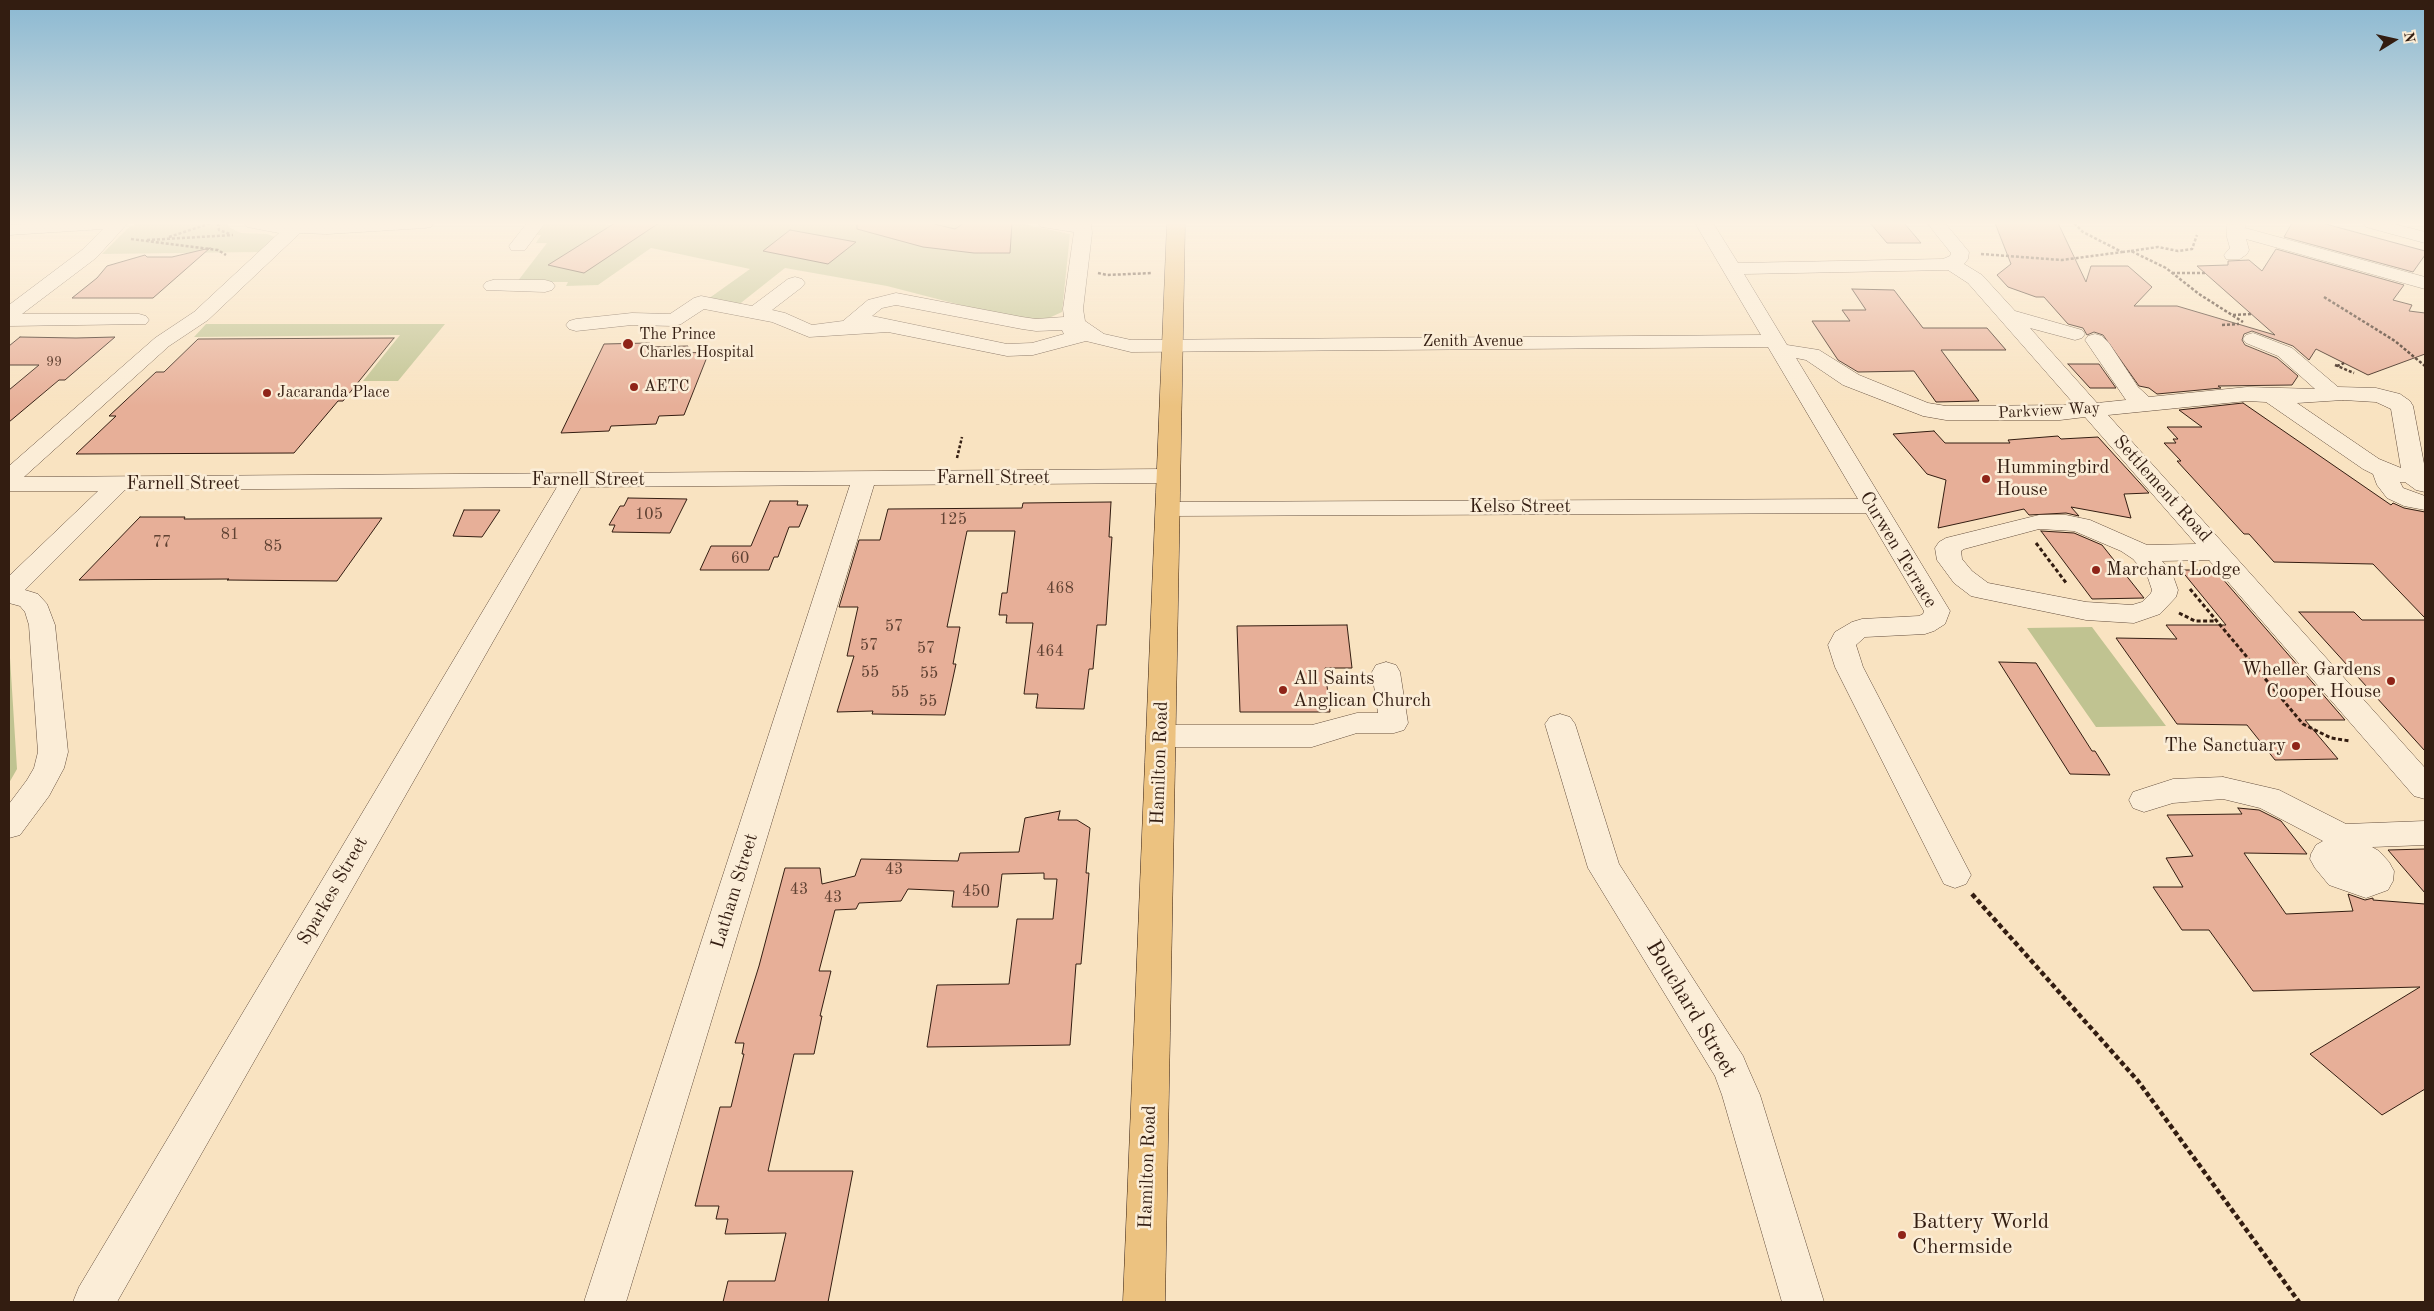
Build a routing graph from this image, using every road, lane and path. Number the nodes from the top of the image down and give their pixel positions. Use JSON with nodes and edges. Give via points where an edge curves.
{"nodes":[{"id":1,"x":49,"y":284,"type":"edge"},
{"id":2,"x":235,"y":284,"type":"edge"},
{"id":3,"x":793,"y":284,"type":"edge"},
{"id":4,"x":1076,"y":284,"type":"edge"},
{"id":5,"x":1175,"y":284,"type":"edge"},
{"id":6,"x":1739,"y":284,"type":"edge"},
{"id":7,"x":1979,"y":284,"type":"edge"},
{"id":8,"x":493,"y":286,"type":"dead end"},
{"id":9,"x":545,"y":286,"type":"dead end"},
{"id":10,"x":2324,"y":298,"type":"dead end"},
{"id":11,"x":867,"y":311,"type":"junction"},
{"id":12,"x":756,"y":312,"type":"junction"},
{"id":13,"x":9,"y":314,"type":"edge"},
{"id":14,"x":2253,"y":314,"type":"dead end"},
{"id":15,"x":2006,"y":315,"type":"junction"},
{"id":16,"x":2233,"y":315,"type":"dead end"},
{"id":17,"x":9,"y":320,"type":"edge"},
{"id":18,"x":139,"y":320,"type":"dead end"},
{"id":19,"x":576,"y":325,"type":"dead end"},
{"id":20,"x":2222,"y":325,"type":"dead end"},
{"id":21,"x":887,"y":326,"type":"junction"},
{"id":22,"x":835,"y":330,"type":"junction"},
{"id":23,"x":1080,"y":331,"type":"junction"},
{"id":24,"x":2250,"y":331,"type":"joint"},
{"id":25,"x":1777,"y":346,"type":"junction"},
{"id":26,"x":1173,"y":352,"type":"junction"},
{"id":27,"x":2344,"y":363,"type":"dead end"},
{"id":28,"x":2336,"y":366,"type":"dead end"},
{"id":29,"x":2425,"y":366,"type":"edge"},
{"id":30,"x":2332,"y":393,"type":"junction"},
{"id":31,"x":2271,"y":395,"type":"junction"},
{"id":32,"x":2143,"y":404,"type":"junction"},
{"id":33,"x":2094,"y":411,"type":"junction"},
{"id":34,"x":2384,"y":471,"type":"junction"},
{"id":35,"x":1168,"y":476,"type":"junction"},
{"id":36,"x":9,"y":478,"type":"edge"},
{"id":37,"x":864,"y":479,"type":"junction"},
{"id":38,"x":573,"y":480,"type":"junction"},
{"id":39,"x":2418,"y":481,"type":"edge"},
{"id":40,"x":9,"y":484,"type":"edge"},
{"id":41,"x":118,"y":484,"type":"junction"},
{"id":42,"x":2425,"y":502,"type":"edge"},
{"id":43,"x":1872,"y":506,"type":"junction"},
{"id":44,"x":1168,"y":509,"type":"junction"},
{"id":45,"x":2024,"y":525,"type":"junction"},
{"id":46,"x":2150,"y":552,"type":"junction"},
{"id":47,"x":2219,"y":552,"type":"junction"},
{"id":48,"x":1911,"y":568,"type":"junction"},
{"id":49,"x":1956,"y":569,"type":"junction"},
{"id":50,"x":9,"y":591,"type":"edge"},
{"id":51,"x":9,"y":595,"type":"edge"},
{"id":52,"x":2158,"y":603,"type":"junction"},
{"id":53,"x":2086,"y":611,"type":"junction"},
{"id":54,"x":2217,"y":621,"type":"junction"},
{"id":55,"x":1386,"y":672,"type":"dead end"},
{"id":56,"x":1560,"y":724,"type":"dead end"},
{"id":57,"x":1161,"y":736,"type":"junction"},
{"id":58,"x":2382,"y":739,"type":"junction"},
{"id":59,"x":2425,"y":788,"type":"edge"},
{"id":60,"x":2144,"y":800,"type":"dead end"},
{"id":61,"x":9,"y":826,"type":"edge"},
{"id":62,"x":2425,"y":833,"type":"edge"},
{"id":63,"x":1955,"y":875,"type":"joint"},
{"id":64,"x":94,"y":1302,"type":"edge"},
{"id":65,"x":605,"y":1302,"type":"edge"},
{"id":66,"x":1144,"y":1302,"type":"edge"},
{"id":67,"x":1803,"y":1302,"type":"edge"},
{"id":68,"x":2299,"y":1302,"type":"edge"}],
"edges":[{"from":1,"to":13,"type":"street"},
{"from":2,"to":36,"type":"street"},
{"from":3,"to":12,"type":"street"},
{"from":4,"to":23,"type":"street","via":[[1073,309]]},
{"from":5,"to":26,"type":"main road","name":"Hamilton Road"},
{"from":6,"to":25,"type":"street","name":"Curwen Terrace"},
{"from":7,"to":15,"type":"street","name":"Settlement Road"},
{"from":8,"to":9,"type":"street"},
{"from":10,"to":29,"type":"path","via":[[2395,341]]},
{"from":11,"to":21,"type":"street","via":[[866,318],[872,323]]},
{"from":11,"to":22,"type":"street","via":[[850,325]]},
{"from":11,"to":23,"type":"street","via":[[885,301],[910,300]]},
{"from":12,"to":19,"type":"street","via":[[700,298],[674,320],[632,319]]},
{"from":12,"to":22,"type":"street","via":[[778,317],[809,331]]},
{"from":14,"to":16,"type":"path"},
{"from":15,"to":32,"type":"street","via":[[2085,337],[2102,347],[2130,391]]},
{"from":15,"to":33,"type":"street","name":"Settlement Road"},
{"from":17,"to":18,"type":"street"},
{"from":20,"to":24,"type":"path"},
{"from":21,"to":22,"type":"street"},
{"from":21,"to":23,"type":"street","via":[[1007,350],[1033,349]]},
{"from":23,"to":26,"type":"street","name":"Zenith Avenue","via":[[1090,348],[1115,357]]},
{"from":24,"to":30,"type":"street","via":[[2285,352]]},
{"from":25,"to":26,"type":"street","name":"Zenith Avenue"},
{"from":25,"to":33,"type":"street","name":"Parkview Way","via":[[1812,354],[1851,380],[1932,411],[2025,414]]},
{"from":25,"to":43,"type":"street","name":"Curwen Terrace"},
{"from":26,"to":35,"type":"main road","name":"Hamilton Road"},
{"from":27,"to":28,"type":"path"},
{"from":30,"to":31,"type":"street","name":"Parkview Way","via":[[2306,397]]},
{"from":30,"to":39,"type":"street","name":"Parkview Way","via":[[2376,394],[2402,406]]},
{"from":31,"to":32,"type":"street","name":"Parkview Way","via":[[2247,394]]},
{"from":31,"to":34,"type":"street"},
{"from":32,"to":33,"type":"street","name":"Parkview Way"},
{"from":33,"to":47,"type":"street","name":"Settlement Road"},
{"from":34,"to":39,"type":"street"},
{"from":34,"to":42,"type":"street","via":[[2396,493],[2413,502]]},
{"from":35,"to":37,"type":"street","name":"Farnell Street"},
{"from":35,"to":44,"type":"main road","name":"Hamilton Road"},
{"from":37,"to":38,"type":"street","name":"Farnell Street"},
{"from":37,"to":65,"type":"street","name":"Latham Street"},
{"from":38,"to":41,"type":"street","name":"Farnell Street"},
{"from":38,"to":64,"type":"street","name":"Sparkes Street"},
{"from":40,"to":41,"type":"street","name":"Farnell Street"},
{"from":41,"to":50,"type":"street"},
{"from":43,"to":44,"type":"street","name":"Kelso Street"},
{"from":43,"to":48,"type":"street","name":"Curwen Terrace"},
{"from":44,"to":57,"type":"main road","name":"Hamilton Road"},
{"from":45,"to":46,"type":"street","via":[[2052,521],[2081,525]]},
{"from":45,"to":49,"type":"street","via":[[1950,545],[1948,552]]},
{"from":45,"to":53,"type":"path"},
{"from":46,"to":47,"type":"street"},
{"from":46,"to":52,"type":"street","via":[[2165,590]]},
{"from":46,"to":54,"type":"path"},
{"from":47,"to":58,"type":"street","name":"Settlement Road"},
{"from":48,"to":49,"type":"street"},
{"from":48,"to":63,"type":"street","name":"Curwen Terrace","via":[[1937,611],[1936,618],[1925,625],[1862,628],[1852,632],[1842,645],[1849,667]]},
{"from":49,"to":53,"type":"street","via":[[1972,585],[1992,594]]},
{"from":51,"to":61,"type":"street","via":[[29,600],[38,610],[53,752],[38,788]]},
{"from":52,"to":53,"type":"street","via":[[2134,614]]},
{"from":52,"to":54,"type":"path","via":[[2195,621]]},
{"from":54,"to":58,"type":"path","via":[[2303,724],[2331,738],[2351,741]]},
{"from":55,"to":57,"type":"street","via":[[1394,723],[1357,723],[1312,736]]},
{"from":56,"to":67,"type":"street","name":"Bouchard Street","via":[[1604,868],[1730,1068]]},
{"from":57,"to":66,"type":"main road","name":"Hamilton Road"},
{"from":58,"to":59,"type":"street","name":"Settlement Road"},
{"from":60,"to":62,"type":"street","via":[[2172,791],[2223,788],[2286,806],[2349,844]]},
{"from":63,"to":68,"type":"path","via":[[2138,1081]]}]}
